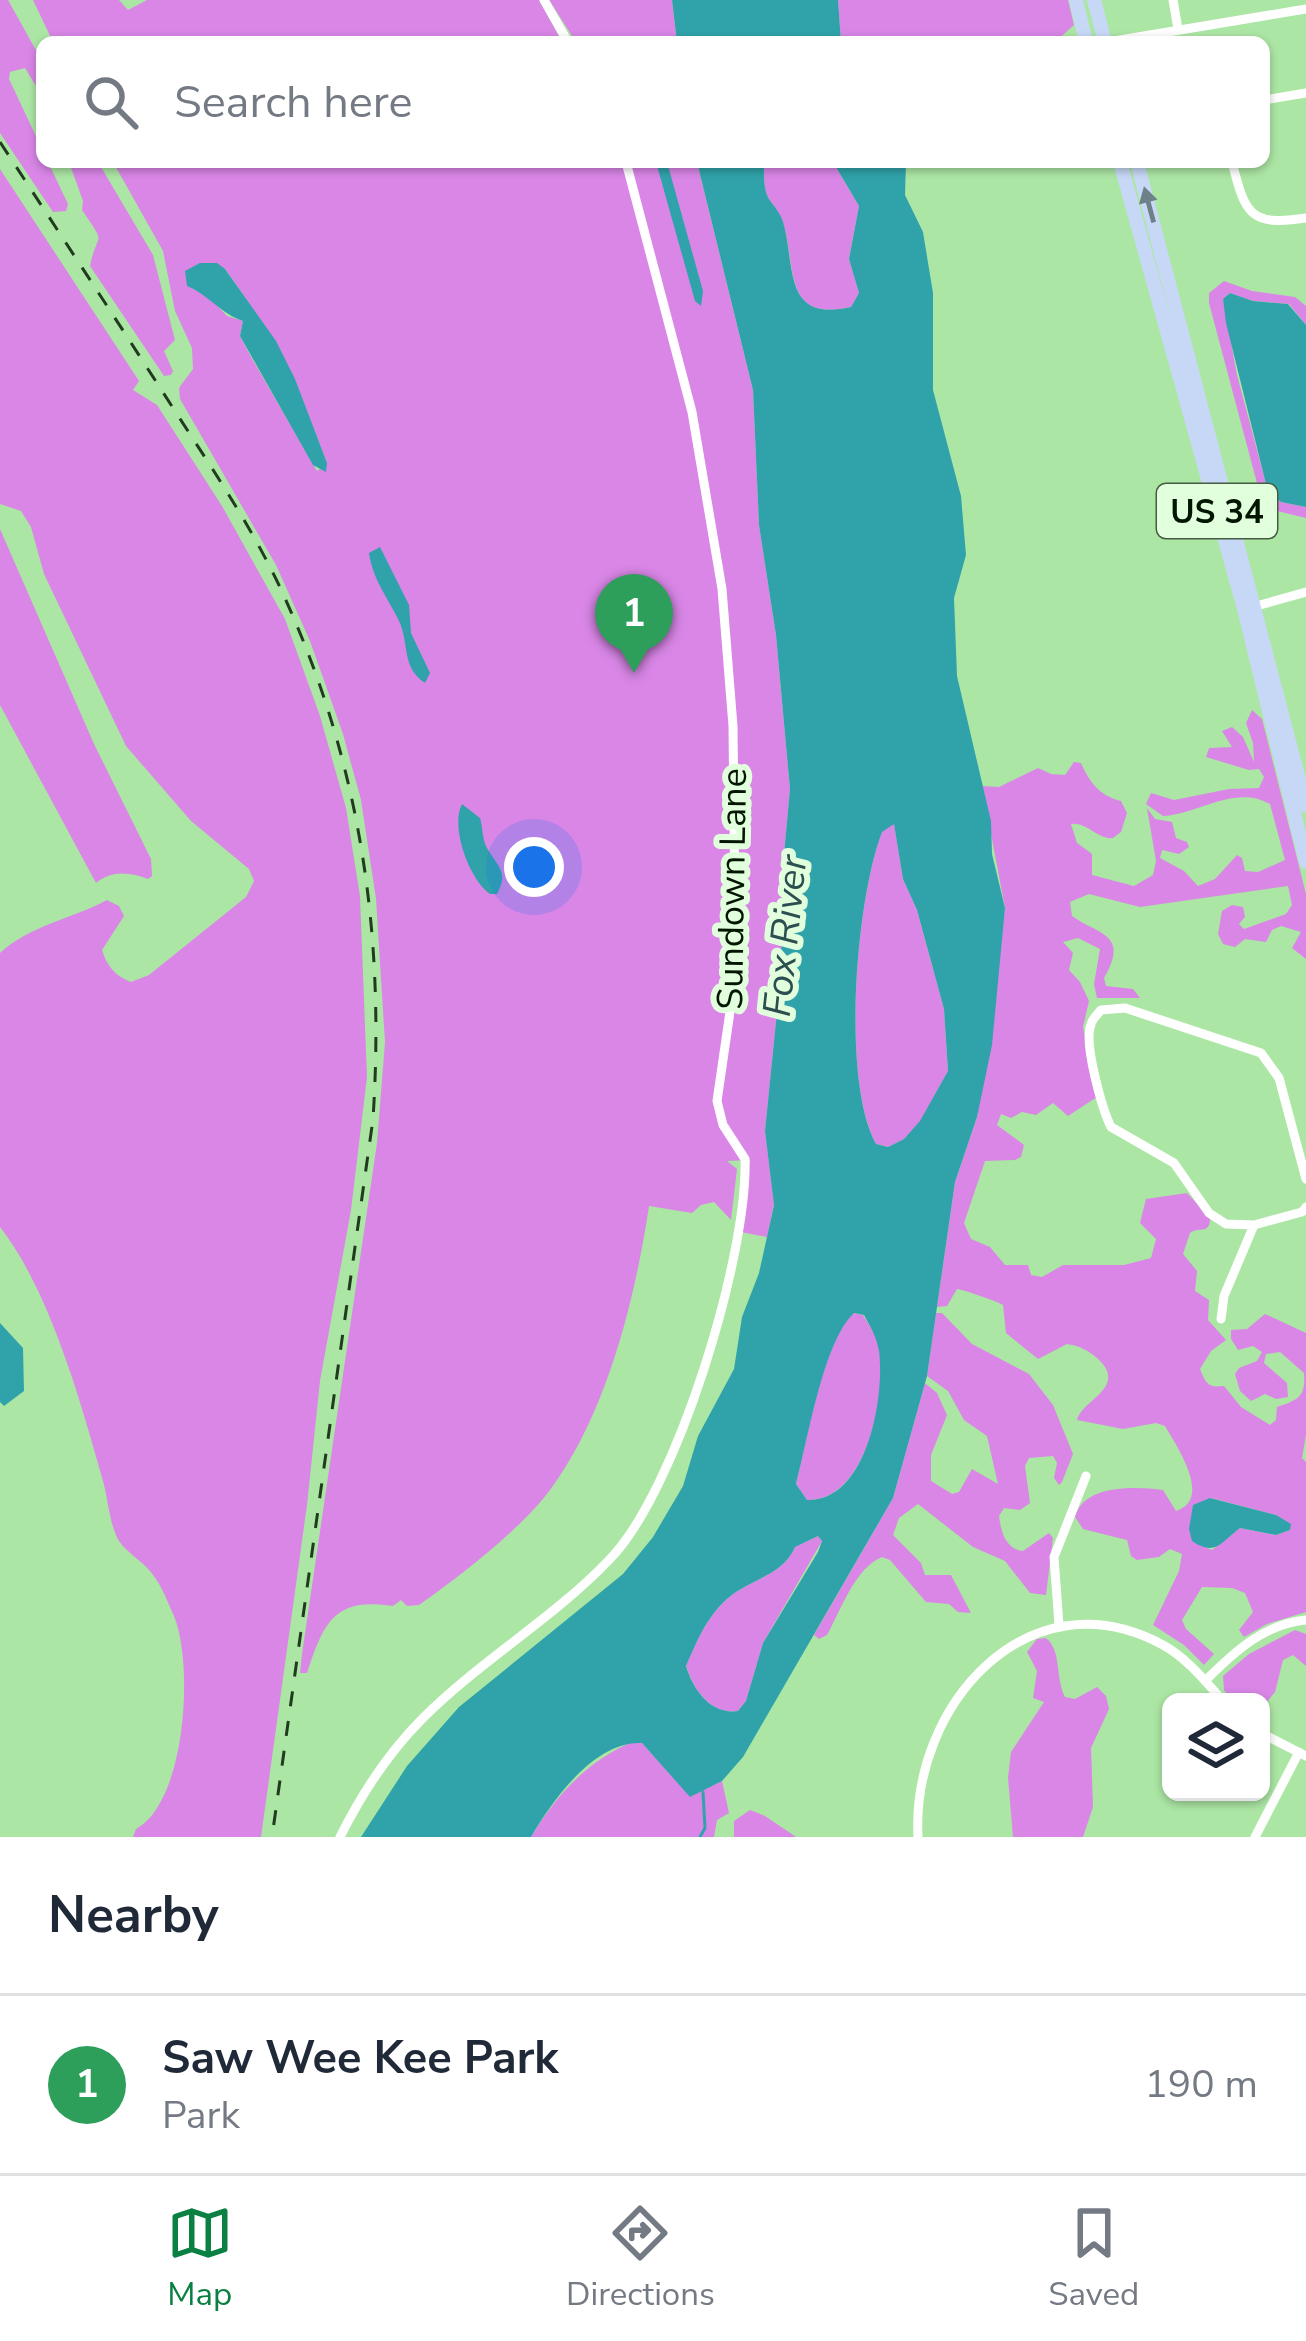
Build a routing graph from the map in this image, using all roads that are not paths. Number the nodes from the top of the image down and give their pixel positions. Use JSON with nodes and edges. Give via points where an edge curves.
{"nodes":[{"id":1,"x":544,"y":0,"type":"edge"},
{"id":2,"x":1076,"y":0,"type":"edge"},
{"id":3,"x":1094,"y":0,"type":"edge"},
{"id":4,"x":1173,"y":0,"type":"edge"},
{"id":5,"x":1306,"y":8,"type":"edge"},
{"id":6,"x":1178,"y":29,"type":"junction"},
{"id":7,"x":565,"y":36,"type":"edge"},
{"id":8,"x":1085,"y":36,"type":"edge"},
{"id":9,"x":1105,"y":36,"type":"edge"},
{"id":10,"x":1140,"y":36,"type":"edge"},
{"id":11,"x":1306,"y":93,"type":"edge"},
{"id":12,"x":1270,"y":99,"type":"edge"},
{"id":13,"x":628,"y":168,"type":"edge"},
{"id":14,"x":1122,"y":168,"type":"edge"},
{"id":15,"x":1139,"y":168,"type":"edge"},
{"id":16,"x":1234,"y":168,"type":"edge"},
{"id":17,"x":1306,"y":218,"type":"edge"},
{"id":18,"x":1306,"y":592,"type":"edge"},
{"id":19,"x":1249,"y":608,"type":"junction"},
{"id":20,"x":1306,"y":806,"type":"edge"},
{"id":21,"x":1306,"y":862,"type":"edge"},
{"id":22,"x":1300,"y":1134,"type":"edge"},
{"id":23,"x":1306,"y":1179,"type":"edge"},
{"id":24,"x":1306,"y":1207,"type":"edge"},
{"id":25,"x":1254,"y":1225,"type":"junction"},
{"id":26,"x":1221,"y":1318,"type":"dead end"},
{"id":27,"x":1086,"y":1476,"type":"dead end"},
{"id":28,"x":1306,"y":1620,"type":"edge"},
{"id":29,"x":1059,"y":1625,"type":"junction"},
{"id":30,"x":1205,"y":1681,"type":"junction"},
{"id":31,"x":1216,"y":1693,"type":"edge"},
{"id":32,"x":1270,"y":1738,"type":"edge"},
{"id":33,"x":1302,"y":1754,"type":"edge"},
{"id":34,"x":340,"y":1837,"type":"edge"},
{"id":35,"x":918,"y":1837,"type":"edge"},
{"id":36,"x":1255,"y":1837,"type":"edge"}],
"edges":[{"from":1,"to":7,"type":"street"},
{"from":2,"to":8,"type":"main road"},
{"from":3,"to":9,"type":"main road"},
{"from":4,"to":6,"type":"street"},
{"from":5,"to":6,"type":"street"},
{"from":6,"to":10,"type":"street"},
{"from":11,"to":12,"type":"street"},
{"from":13,"to":34,"type":"street","name":"Sundown Lane","via":[[692,412],[727,632],[735,945],[717,1101],[745,1160],[737,1228],[706,1360],[670,1463],[634,1530],[581,1588],[420,1721]]},
{"from":14,"to":19,"type":"main road","number":"US 34"},
{"from":19,"to":15,"type":"main road","number":"US 34","one_way":true},
{"from":16,"to":17,"type":"street","via":[[1252,215]]},
{"from":18,"to":19,"type":"street"},
{"from":19,"to":20,"type":"main road","number":"US 34"},
{"from":19,"to":21,"type":"main road","number":"US 34"},
{"from":22,"to":23,"type":"street"},
{"from":22,"to":25,"type":"street","via":[[1261,1053],[1125,1008],[1094,1018],[1090,1045],[1111,1127],[1174,1163],[1209,1214]]},
{"from":24,"to":25,"type":"street"},
{"from":25,"to":26,"type":"street"},
{"from":27,"to":29,"type":"street","via":[[1054,1557]]},
{"from":28,"to":30,"type":"street","via":[[1257,1636]]},
{"from":29,"to":30,"type":"street","via":[[1148,1638]]},
{"from":29,"to":35,"type":"street","via":[[1004,1649],[965,1686],[928,1759]]},
{"from":30,"to":31,"type":"street"},
{"from":32,"to":33,"type":"street"},
{"from":33,"to":36,"type":"street"}]}
